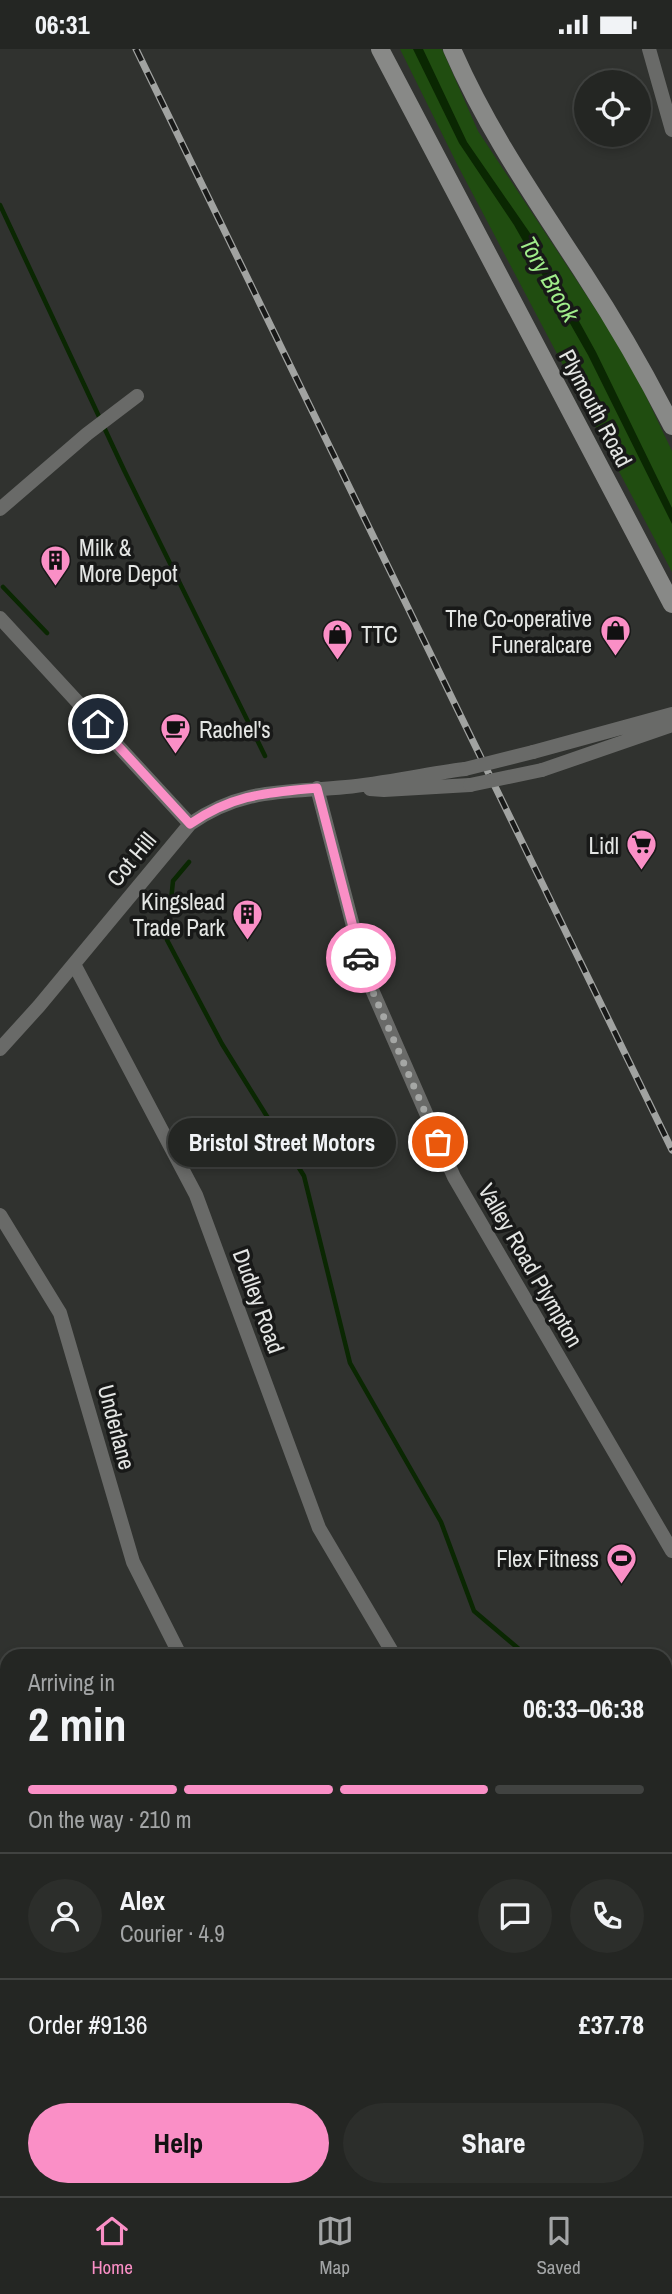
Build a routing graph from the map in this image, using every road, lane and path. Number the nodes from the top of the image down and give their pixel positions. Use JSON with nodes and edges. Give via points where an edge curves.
{"nodes":[{"id":1,"x":380,"y":49,"type":"edge"},
{"id":2,"x":452,"y":49,"type":"edge"},
{"id":3,"x":649,"y":49,"type":"edge"},
{"id":4,"x":672,"y":130,"type":"edge"},
{"id":5,"x":137,"y":396,"type":"dead end"},
{"id":6,"x":672,"y":426,"type":"edge"},
{"id":7,"x":0,"y":509,"type":"edge"},
{"id":8,"x":672,"y":604,"type":"edge"},
{"id":9,"x":0,"y":618,"type":"edge"},
{"id":10,"x":672,"y":714,"type":"edge"},
{"id":11,"x":672,"y":725,"type":"edge"},
{"id":12,"x":347,"y":787,"type":"junction"},
{"id":13,"x":317,"y":788,"type":"junction"},
{"id":14,"x":190,"y":824,"type":"junction"},
{"id":15,"x":74,"y":964,"type":"junction"},
{"id":16,"x":0,"y":1049,"type":"edge"},
{"id":17,"x":0,"y":1215,"type":"edge"},
{"id":18,"x":672,"y":1551,"type":"edge"},
{"id":19,"x":177,"y":1649,"type":"edge"},
{"id":20,"x":390,"y":1649,"type":"edge"}],
"edges":[{"from":1,"to":8,"type":"main road","name":"Plymouth Road"},
{"from":2,"to":6,"type":"main road","via":[[524,185],[640,363]]},
{"from":3,"to":4,"type":"street"},
{"from":5,"to":7,"type":"street"},
{"from":9,"to":14,"type":"street"},
{"from":10,"to":12,"type":"street","name":"Cot Hill","bridge":true,"via":[[465,769]]},
{"from":11,"to":12,"type":"street","name":"Cot Hill","bridge":true,"via":[[542,770],[470,785],[384,790]]},
{"from":12,"to":13,"type":"street","name":"Cot Hill"},
{"from":13,"to":14,"type":"street","name":"Cot Hill","via":[[242,797]]},
{"from":13,"to":18,"type":"street","name":"Valley Road Plympton","via":[[366,976],[454,1177]]},
{"from":14,"to":15,"type":"street","name":"Cot Hill"},
{"from":15,"to":16,"type":"street","name":"Cot Hill"},
{"from":15,"to":20,"type":"street","name":"Dudley Road","via":[[195,1195],[319,1528]]},
{"from":17,"to":19,"type":"street","name":"Underlane","via":[[60,1313],[134,1562]]}]}
